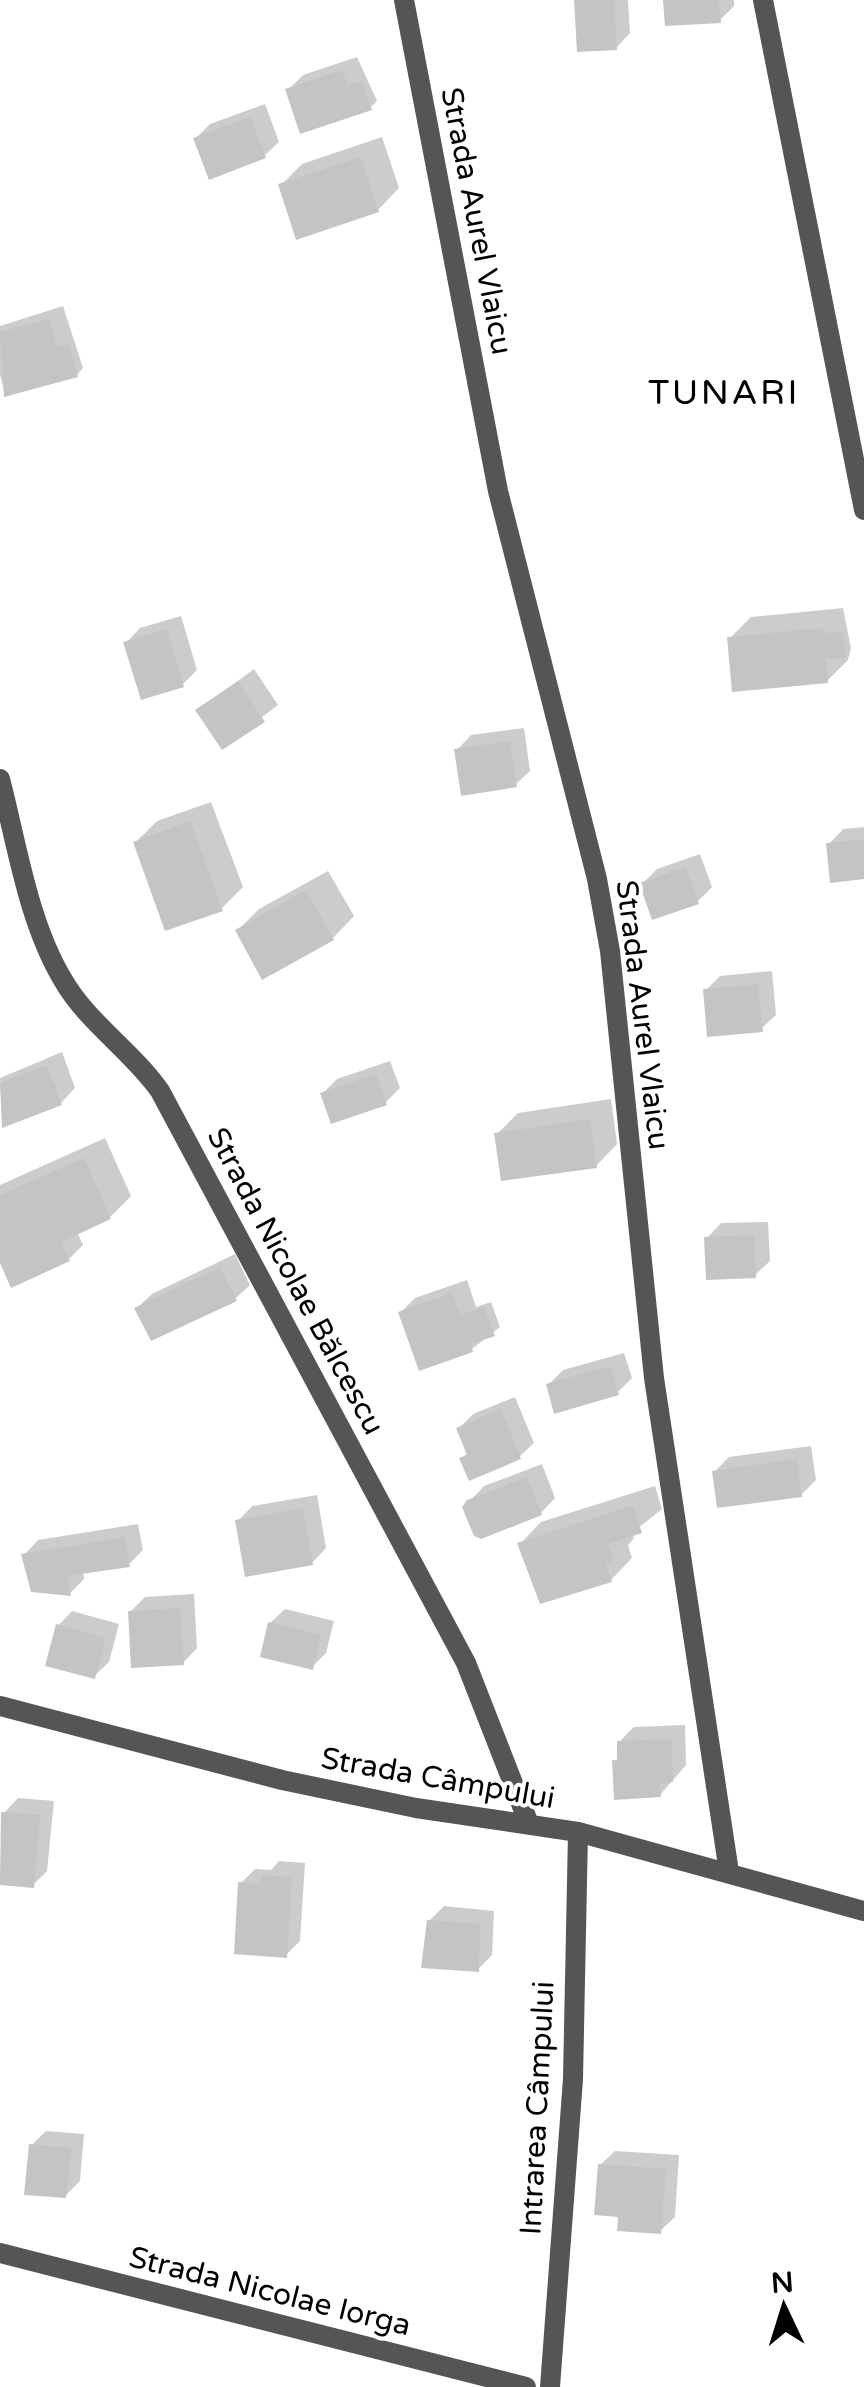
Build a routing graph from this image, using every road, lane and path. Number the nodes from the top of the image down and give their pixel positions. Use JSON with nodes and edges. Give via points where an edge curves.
{"nodes":[{"id":1,"x":404,"y":0,"type":"edge"},
{"id":2,"x":762,"y":0,"type":"edge"},
{"id":3,"x":864,"y":510,"type":"edge"},
{"id":4,"x":0,"y":780,"type":"edge"},
{"id":5,"x":0,"y":1706,"type":"edge"},
{"id":6,"x":529,"y":1824,"type":"junction"},
{"id":7,"x":578,"y":1832,"type":"junction"},
{"id":8,"x":729,"y":1872,"type":"junction"},
{"id":9,"x":864,"y":1911,"type":"edge"},
{"id":10,"x":0,"y":2253,"type":"edge"},
{"id":11,"x":526,"y":2387,"type":"edge"},
{"id":12,"x":550,"y":2387,"type":"edge"}],
"edges":[{"from":1,"to":8,"type":"street","name":"Strada Aurel Vlaicu","via":[[498,491],[610,951],[654,1378]]},
{"from":2,"to":3,"type":"street"},
{"from":4,"to":6,"type":"street","name":"Strada Nicolae Bălcescu","via":[[37,918],[63,981],[138,1058],[160,1091],[466,1663]]},
{"from":5,"to":6,"type":"street","name":"Strada Câmpului","via":[[282,1780]]},
{"from":6,"to":7,"type":"street","name":"Strada Câmpului"},
{"from":7,"to":8,"type":"street","name":"Strada Câmpului"},
{"from":7,"to":12,"type":"street","name":"Intrarea Câmpului","via":[[573,2079]]},
{"from":8,"to":9,"type":"street","name":"Strada Câmpului"},
{"from":10,"to":11,"type":"street","name":"Strada Nicolae Iorga"}]}
